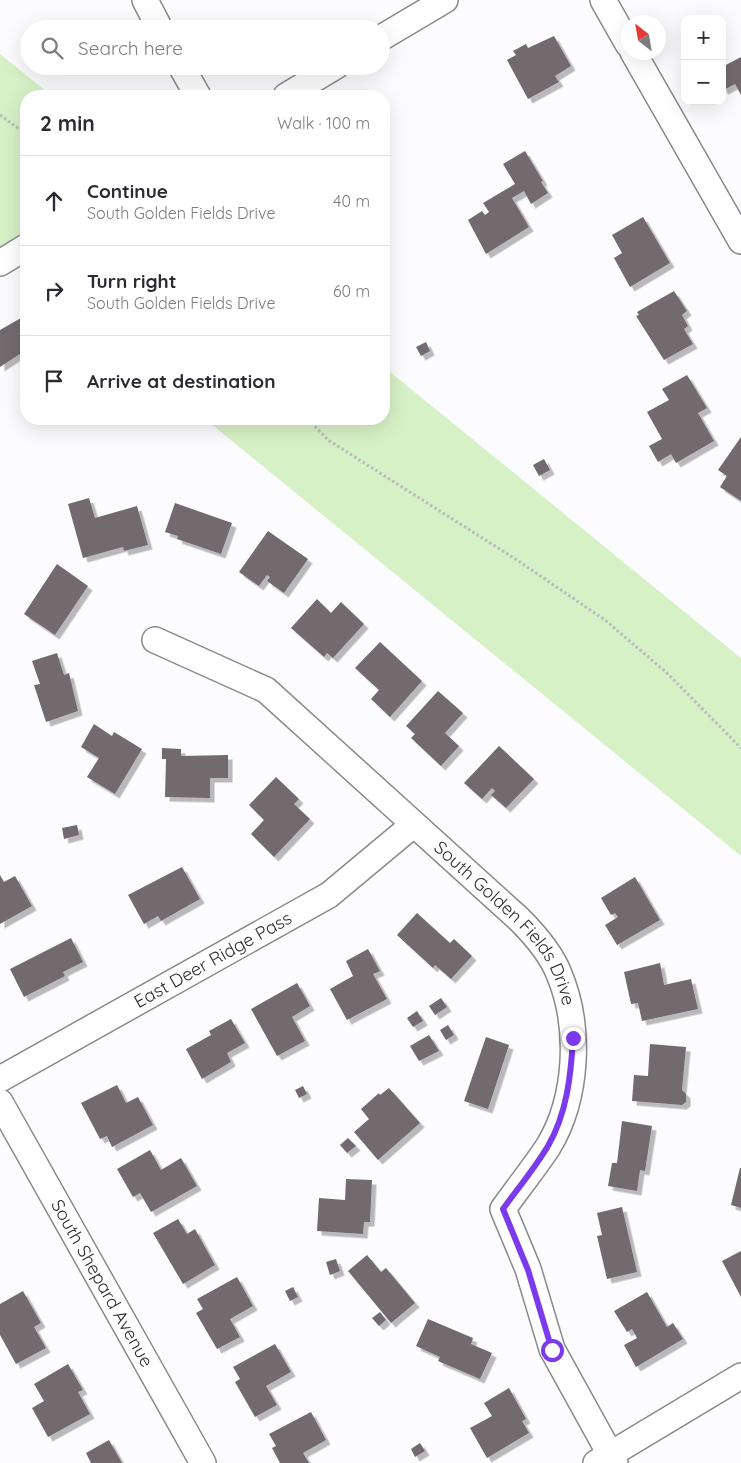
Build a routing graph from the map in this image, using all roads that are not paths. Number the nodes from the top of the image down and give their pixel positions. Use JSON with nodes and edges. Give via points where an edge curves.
{"nodes":[{"id":1,"x":144,"y":0,"type":"edge"},
{"id":2,"x":445,"y":0,"type":"edge"},
{"id":3,"x":603,"y":0,"type":"edge"},
{"id":4,"x":155,"y":20,"type":"edge"},
{"id":5,"x":621,"y":32,"type":"edge"},
{"id":6,"x":390,"y":33,"type":"edge"},
{"id":7,"x":638,"y":60,"type":"edge"},
{"id":8,"x":186,"y":75,"type":"edge"},
{"id":9,"x":321,"y":75,"type":"edge"},
{"id":10,"x":195,"y":90,"type":"edge"},
{"id":11,"x":296,"y":90,"type":"edge"},
{"id":12,"x":741,"y":240,"type":"edge"},
{"id":13,"x":20,"y":250,"type":"edge"},
{"id":14,"x":0,"y":262,"type":"edge"},
{"id":15,"x":156,"y":640,"type":"dead end"},
{"id":16,"x":413,"y":825,"type":"junction"},
{"id":17,"x":0,"y":1079,"type":"edge"},
{"id":18,"x":0,"y":1102,"type":"edge"},
{"id":19,"x":741,"y":1376,"type":"edge"},
{"id":20,"x":607,"y":1460,"type":"edge"},
{"id":21,"x":203,"y":1463,"type":"edge"}],
"edges":[{"from":1,"to":4,"type":"street"},
{"from":2,"to":6,"type":"street"},
{"from":3,"to":5,"type":"street"},
{"from":7,"to":12,"type":"street"},
{"from":8,"to":10,"type":"street"},
{"from":9,"to":11,"type":"street"},
{"from":13,"to":14,"type":"street"},
{"from":15,"to":16,"type":"street","name":"South Golden Fields Drive","via":[[266,690]]},
{"from":16,"to":17,"type":"street","name":"East Deer Ridge Pass","via":[[329,895]]},
{"from":16,"to":20,"type":"street","name":"South Golden Fields Drive","via":[[520,919],[539,940],[559,973],[569,1002],[573,1038],[571,1077],[563,1113],[548,1146],[503,1209],[528,1270],[552,1350]]},
{"from":18,"to":21,"type":"street","name":"South Shepard Avenue"},
{"from":19,"to":20,"type":"street"}]}
